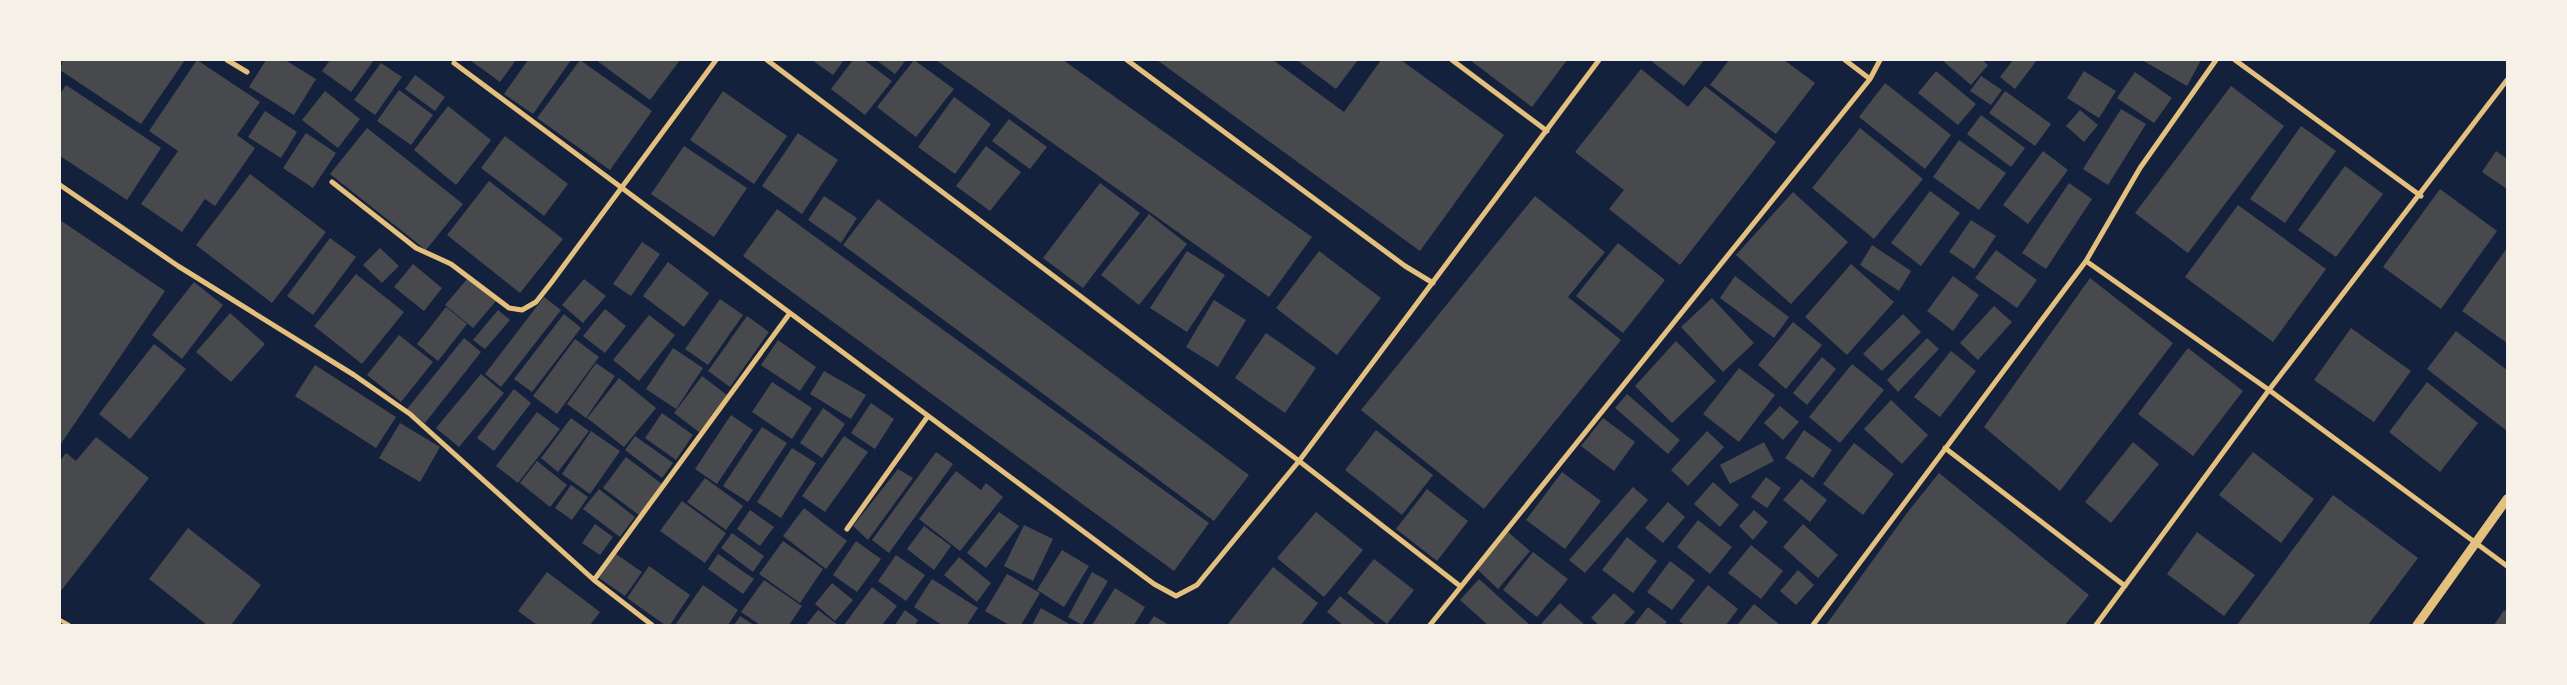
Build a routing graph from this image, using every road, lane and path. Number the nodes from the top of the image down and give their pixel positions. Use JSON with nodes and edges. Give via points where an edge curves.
{"nodes":[{"id":1,"x":227,"y":60,"type":"edge"},
{"id":2,"x":716,"y":60,"type":"edge"},
{"id":3,"x":767,"y":60,"type":"edge"},
{"id":4,"x":1127,"y":60,"type":"edge"},
{"id":5,"x":1452,"y":60,"type":"edge"},
{"id":6,"x":1599,"y":60,"type":"edge"},
{"id":7,"x":1845,"y":60,"type":"edge"},
{"id":8,"x":1880,"y":60,"type":"edge"},
{"id":9,"x":2216,"y":60,"type":"edge"},
{"id":10,"x":2235,"y":60,"type":"edge"},
{"id":11,"x":454,"y":63,"type":"dead end"},
{"id":12,"x":247,"y":72,"type":"dead end"},
{"id":13,"x":1870,"y":79,"type":"junction"},
{"id":14,"x":2507,"y":80,"type":"edge"},
{"id":15,"x":1547,"y":131,"type":"junction"},
{"id":16,"x":332,"y":182,"type":"dead end"},
{"id":17,"x":60,"y":186,"type":"edge"},
{"id":18,"x":623,"y":188,"type":"junction"},
{"id":19,"x":2420,"y":196,"type":"junction"},
{"id":20,"x":2086,"y":260,"type":"junction"},
{"id":21,"x":1433,"y":283,"type":"junction"},
{"id":22,"x":790,"y":313,"type":"junction"},
{"id":23,"x":2269,"y":390,"type":"junction"},
{"id":24,"x":928,"y":416,"type":"junction"},
{"id":25,"x":1945,"y":448,"type":"junction"},
{"id":26,"x":1299,"y":461,"type":"junction"},
{"id":27,"x":2507,"y":499,"type":"edge"},
{"id":28,"x":847,"y":529,"type":"dead end"},
{"id":29,"x":2476,"y":542,"type":"junction"},
{"id":30,"x":2507,"y":566,"type":"edge"},
{"id":31,"x":594,"y":580,"type":"junction"},
{"id":32,"x":1460,"y":586,"type":"junction"},
{"id":33,"x":2125,"y":586,"type":"junction"},
{"id":34,"x":60,"y":620,"type":"edge"},
{"id":35,"x":69,"y":625,"type":"edge"},
{"id":36,"x":652,"y":625,"type":"edge"},
{"id":37,"x":1430,"y":625,"type":"edge"},
{"id":38,"x":1813,"y":625,"type":"edge"},
{"id":39,"x":2096,"y":625,"type":"edge"},
{"id":40,"x":2417,"y":625,"type":"edge"}],
"edges":[{"from":1,"to":12,"type":"street"},
{"from":2,"to":18,"type":"street"},
{"from":3,"to":26,"type":"street"},
{"from":4,"to":21,"type":"street","via":[[1405,266]]},
{"from":5,"to":15,"type":"street"},
{"from":6,"to":15,"type":"street"},
{"from":7,"to":13,"type":"street"},
{"from":8,"to":13,"type":"street"},
{"from":9,"to":20,"type":"street","via":[[2140,168]]},
{"from":10,"to":19,"type":"street"},
{"from":11,"to":18,"type":"street"},
{"from":13,"to":32,"type":"street"},
{"from":14,"to":19,"type":"street"},
{"from":15,"to":21,"type":"street"},
{"from":16,"to":18,"type":"street","via":[[416,248],[451,264],[509,308],[522,310],[536,302]]},
{"from":17,"to":31,"type":"street","via":[[178,266],[354,374],[410,414]]},
{"from":18,"to":22,"type":"street"},
{"from":19,"to":23,"type":"street"},
{"from":20,"to":23,"type":"street"},
{"from":20,"to":25,"type":"street"},
{"from":21,"to":26,"type":"street"},
{"from":22,"to":24,"type":"street"},
{"from":22,"to":31,"type":"street"},
{"from":23,"to":29,"type":"street"},
{"from":23,"to":33,"type":"street"},
{"from":24,"to":26,"type":"street","via":[[1154,584],[1176,596],[1197,585]]},
{"from":24,"to":28,"type":"street"},
{"from":25,"to":33,"type":"street"},
{"from":25,"to":38,"type":"street"},
{"from":26,"to":32,"type":"street"},
{"from":27,"to":29,"type":"street"},
{"from":29,"to":30,"type":"street"},
{"from":29,"to":40,"type":"street"},
{"from":31,"to":36,"type":"street"},
{"from":32,"to":37,"type":"street"},
{"from":33,"to":39,"type":"street"},
{"from":34,"to":35,"type":"lane"}]}
